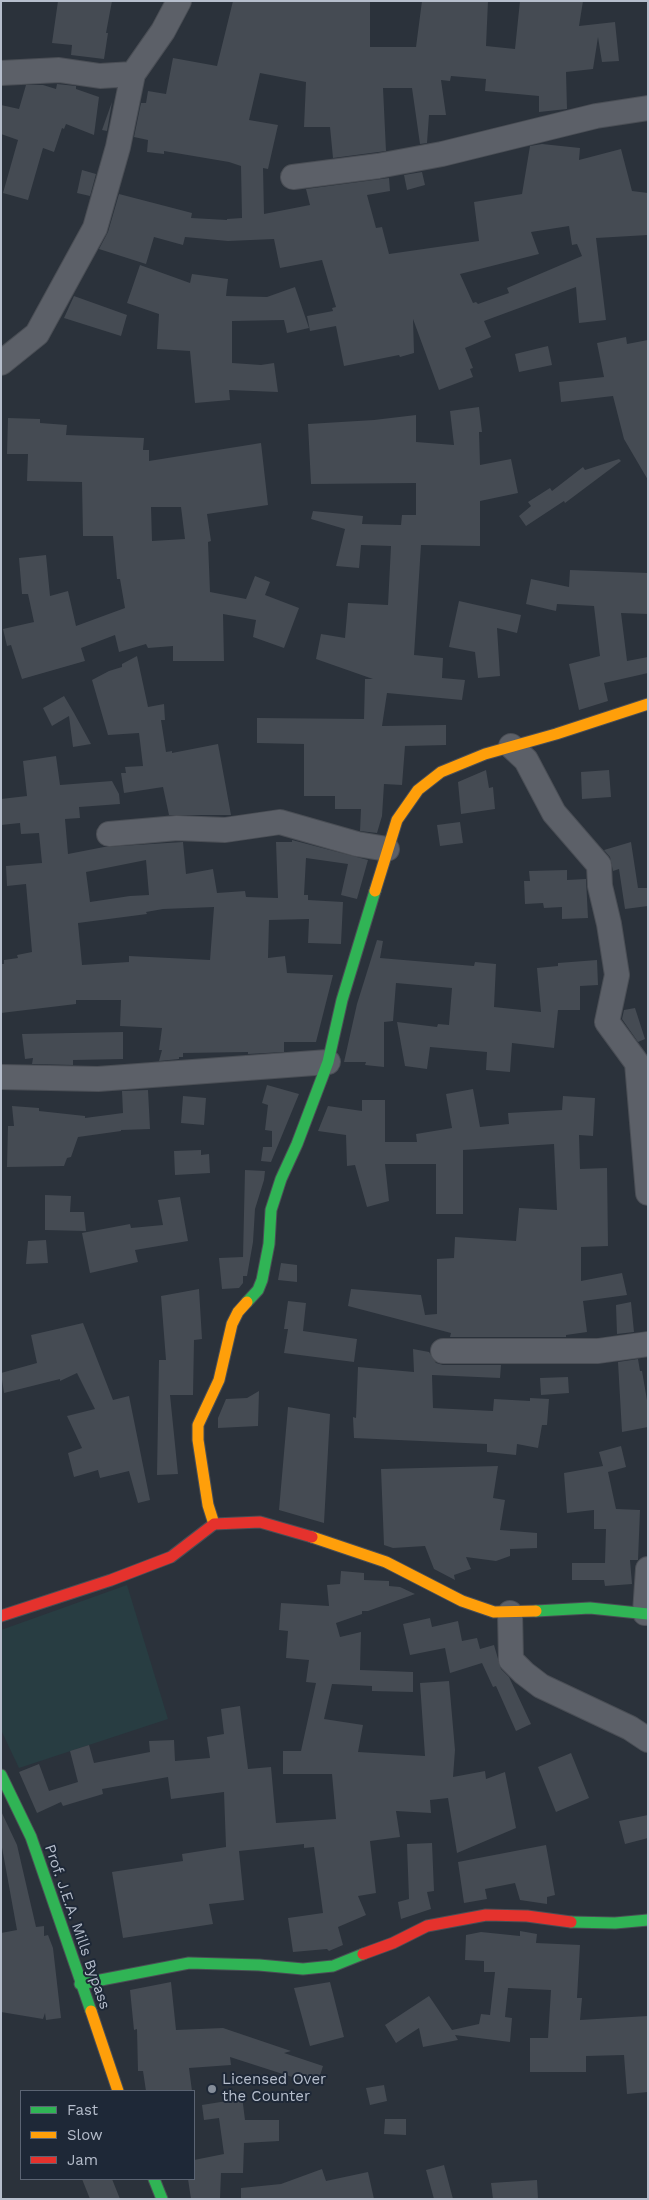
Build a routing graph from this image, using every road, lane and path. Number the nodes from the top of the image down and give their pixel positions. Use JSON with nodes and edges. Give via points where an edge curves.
{"nodes":[{"id":1,"x":179,"y":1,"type":"edge"},
{"id":2,"x":1,"y":73,"type":"edge"},
{"id":3,"x":133,"y":74,"type":"junction"},
{"id":4,"x":648,"y":108,"type":"edge"},
{"id":5,"x":293,"y":178,"type":"dead end"},
{"id":6,"x":1,"y":363,"type":"edge"},
{"id":7,"x":648,"y":704,"type":"edge"},
{"id":8,"x":511,"y":746,"type":"junction"},
{"id":9,"x":109,"y":834,"type":"dead end"},
{"id":10,"x":387,"y":849,"type":"junction"},
{"id":11,"x":328,"y":1062,"type":"junction"},
{"id":12,"x":1,"y":1077,"type":"edge"},
{"id":13,"x":644,"y":1080,"type":"edge"},
{"id":14,"x":648,"y":1193,"type":"edge"},
{"id":15,"x":648,"y":1344,"type":"edge"},
{"id":16,"x":443,"y":1350,"type":"dead end"},
{"id":17,"x":214,"y":1524,"type":"junction"},
{"id":18,"x":648,"y":1569,"type":"edge"},
{"id":19,"x":510,"y":1613,"type":"junction"},
{"id":20,"x":646,"y":1613,"type":"edge"},
{"id":21,"x":1,"y":1616,"type":"edge"},
{"id":22,"x":648,"y":1740,"type":"edge"},
{"id":23,"x":1,"y":1775,"type":"edge"},
{"id":24,"x":648,"y":1920,"type":"edge"},
{"id":25,"x":80,"y":1984,"type":"junction"},
{"id":26,"x":118,"y":2090,"type":"edge"},
{"id":27,"x":154,"y":2180,"type":"edge"},
{"id":28,"x":162,"y":2199,"type":"edge"}],
"edges":[{"from":1,"to":3,"type":"street"},
{"from":2,"to":3,"type":"street","via":[[58,70],[100,76]]},
{"from":3,"to":6,"type":"street","via":[[118,147],[95,228],[37,334]]},
{"from":4,"to":5,"type":"street","via":[[596,116],[442,154]]},
{"from":7,"to":8,"type":"street"},
{"from":8,"to":10,"type":"street","via":[[441,772],[418,790],[397,820]]},
{"from":8,"to":13,"type":"street","via":[[526,760],[554,812],[599,865],[617,975],[607,1022],[637,1063]]},
{"from":9,"to":10,"type":"street","via":[[177,828],[225,830],[280,822]]},
{"from":10,"to":11,"type":"street","via":[[342,1000]]},
{"from":11,"to":12,"type":"street","via":[[98,1079]]},
{"from":11,"to":17,"type":"street","via":[[271,1210],[262,1280],[232,1324],[219,1380],[198,1425],[208,1504]]},
{"from":13,"to":14,"type":"street"},
{"from":15,"to":16,"type":"street","via":[[598,1351]]},
{"from":17,"to":19,"type":"street","via":[[260,1522],[283,1527],[386,1562],[462,1601],[494,1612]]},
{"from":17,"to":21,"type":"street","via":[[171,1557]]},
{"from":18,"to":20,"type":"street"},
{"from":19,"to":20,"type":"street","via":[[590,1608]]},
{"from":19,"to":22,"type":"street","via":[[511,1660],[524,1673],[541,1686],[630,1728]]},
{"from":23,"to":25,"type":"street","name":"Prof. J.E.A. Mills Bypass","via":[[30,1837]]},
{"from":24,"to":25,"type":"street","via":[[559,1922],[527,1916],[486,1915],[427,1926],[333,1966],[303,1970],[189,1963]]},
{"from":25,"to":26,"type":"street","name":"Prof. J.E.A. Mills Bypass"},
{"from":27,"to":28,"type":"street"}]}
